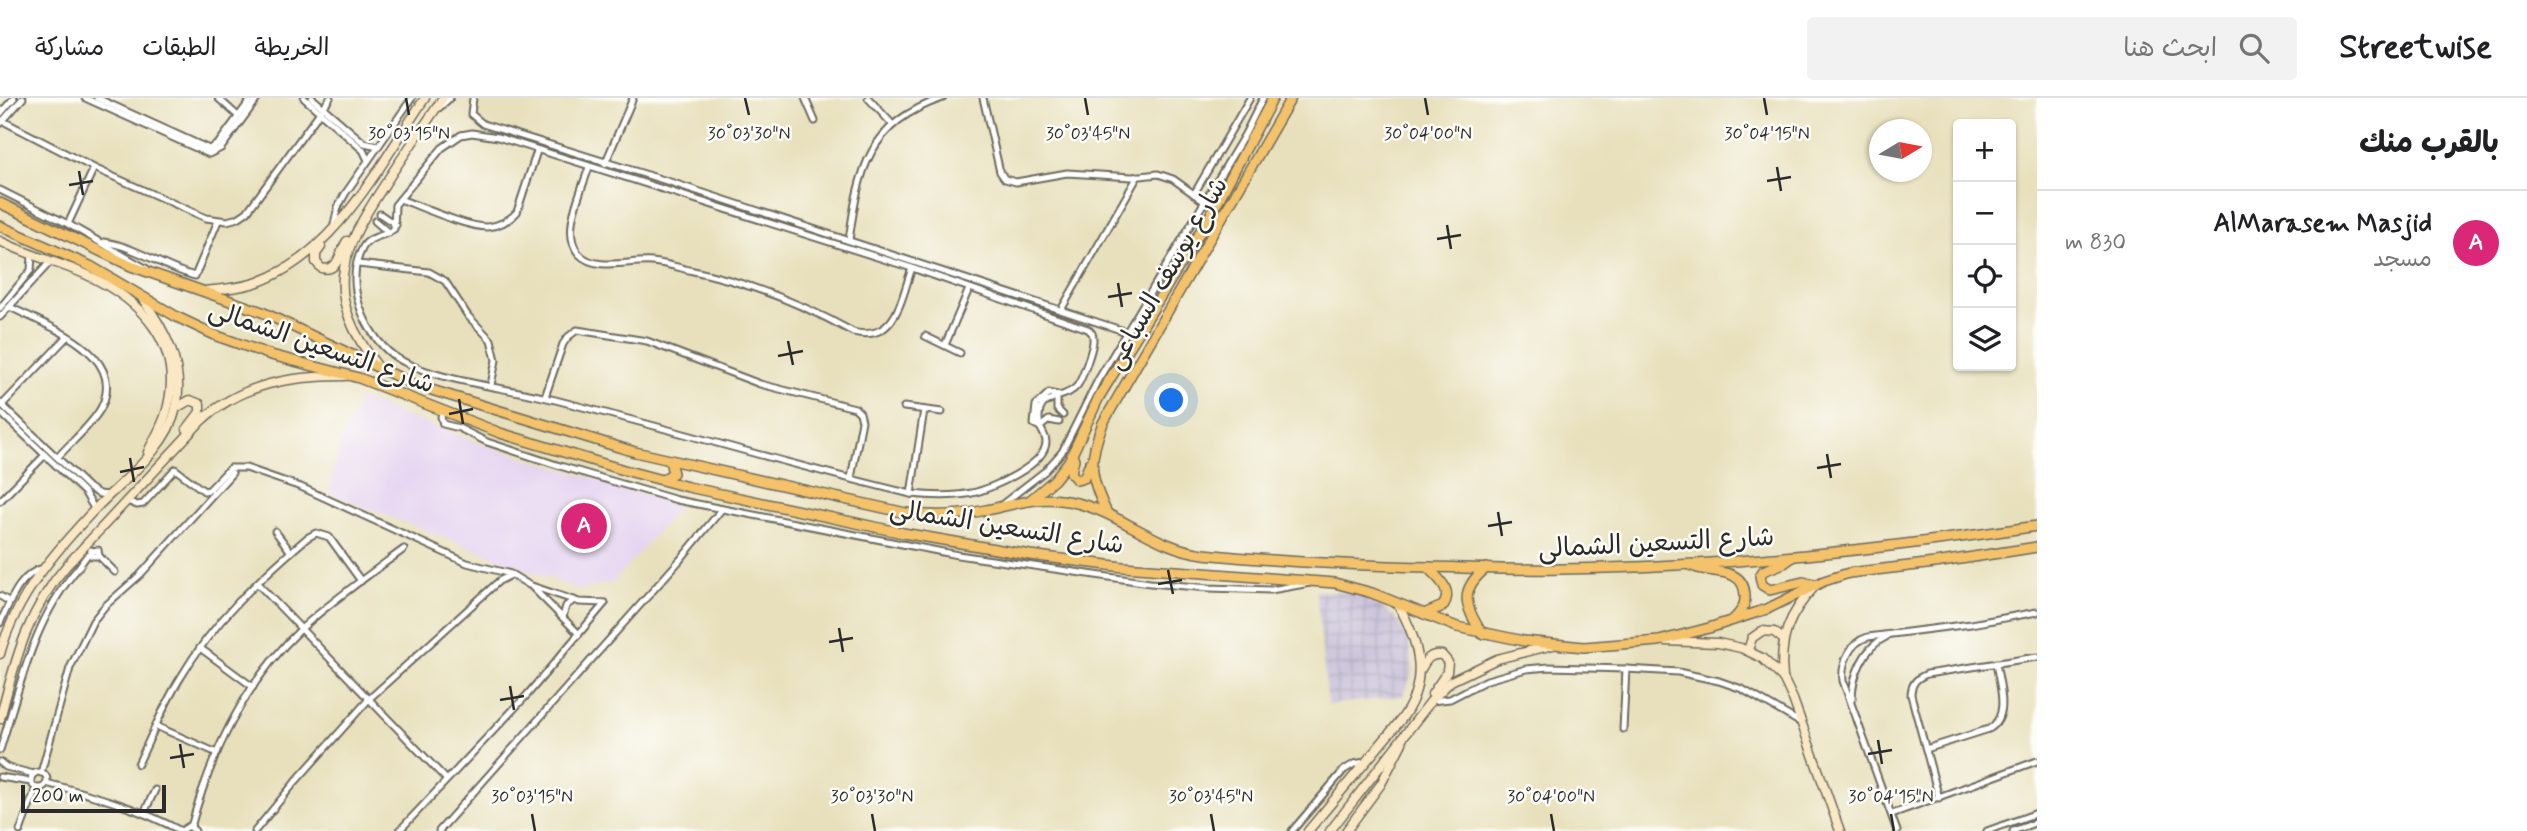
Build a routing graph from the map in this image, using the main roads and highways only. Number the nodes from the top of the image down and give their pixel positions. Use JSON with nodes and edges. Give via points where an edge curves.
{"nodes":[{"id":1,"x":1273,"y":98,"type":"edge"},
{"id":2,"x":1291,"y":98,"type":"edge"},
{"id":3,"x":0,"y":203,"type":"edge"},
{"id":4,"x":0,"y":226,"type":"edge"},
{"id":5,"x":1114,"y":352,"type":"road end"},
{"id":6,"x":1123,"y":358,"type":"junction"},
{"id":7,"x":1073,"y":454,"type":"junction"},
{"id":8,"x":670,"y":461,"type":"junction"},
{"id":9,"x":1092,"y":462,"type":"junction"},
{"id":10,"x":695,"y":467,"type":"junction"},
{"id":11,"x":663,"y":480,"type":"junction"},
{"id":12,"x":688,"y":487,"type":"junction"},
{"id":13,"x":1029,"y":501,"type":"junction"},
{"id":14,"x":1107,"y":513,"type":"junction"},
{"id":15,"x":2037,"y":526,"type":"edge"},
{"id":16,"x":2037,"y":547,"type":"edge"},
{"id":17,"x":1792,"y":556,"type":"junction"},
{"id":18,"x":1690,"y":565,"type":"junction"},
{"id":19,"x":1427,"y":567,"type":"junction"},
{"id":20,"x":1486,"y":568,"type":"junction"},
{"id":21,"x":1816,"y":585,"type":"junction"},
{"id":22,"x":1424,"y":614,"type":"junction"},
{"id":23,"x":1731,"y":621,"type":"junction"},
{"id":24,"x":1482,"y":634,"type":"junction"}],
"edges":[{"from":1,"to":6,"type":"main road","name":"شارع يوسف السباعى","via":[[1211,214]]},
{"from":2,"to":9,"type":"main road","name":"شارع يوسف السباعى","via":[[1110,410]]},
{"from":3,"to":8,"type":"main road","name":"شارع التسعين الشمالى","via":[[93,250],[283,321],[427,389]]},
{"from":4,"to":11,"type":"main road","name":"شارع التسعين الشمالى","via":[[90,266],[217,336],[354,376],[531,442]]},
{"from":5,"to":6,"type":"main road"},
{"from":6,"to":7,"type":"main road","name":"شارع يوسف السباعى"},
{"from":7,"to":9,"type":"main road","via":[[1074,479],[1084,478]]},
{"from":7,"to":13,"type":"main road","name":"شارع يوسف السباعى","via":[[1060,474]]},
{"from":8,"to":10,"type":"main road","name":"شارع التسعين الشمالى"},
{"from":8,"to":11,"type":"main road","via":[[673,473]]},
{"from":9,"to":14,"type":"main road","name":"شارع يوسف السباعى","via":[[1094,485]]},
{"from":10,"to":12,"type":"main road","via":[[686,475]]},
{"from":10,"to":13,"type":"main road","name":"شارع التسعين الشمالى","via":[[916,514],[954,515]]},
{"from":11,"to":12,"type":"main road","name":"شارع التسعين الشمالى"},
{"from":12,"to":22,"type":"main road","name":"شارع التسعين الشمالى","via":[[1030,555],[1351,586]]},
{"from":13,"to":14,"type":"main road","name":"شارع التسعين الشمالى","via":[[1068,501]]},
{"from":14,"to":19,"type":"main road","name":"شارع التسعين الشمالى","via":[[1157,542],[1194,552]]},
{"from":15,"to":17,"type":"main road","name":"شارع التسعين الشمالى"},
{"from":16,"to":21,"type":"main road","name":"شارع التسعين الشمالى","via":[[1858,571]]},
{"from":17,"to":18,"type":"main road","name":"شارع التسعين الشمالى"},
{"from":17,"to":21,"type":"main road","via":[[1763,570],[1762,585],[1770,590],[1803,582]]},
{"from":18,"to":20,"type":"main road","name":"شارع التسعين الشمالى"},
{"from":18,"to":23,"type":"main road","via":[[1729,573],[1741,582],[1744,604]]},
{"from":19,"to":20,"type":"main road","name":"شارع التسعين الشمالى"},
{"from":19,"to":22,"type":"main road","via":[[1447,596],[1443,606]]},
{"from":20,"to":24,"type":"main road","via":[[1473,579],[1467,594],[1468,607]]},
{"from":21,"to":23,"type":"main road","name":"شارع التسعين الشمالى"},
{"from":22,"to":24,"type":"main road","name":"شارع التسعين الشمالى"},
{"from":23,"to":24,"type":"main road","name":"شارع التسعين الشمالى","via":[[1662,640],[1598,647]]}]}
